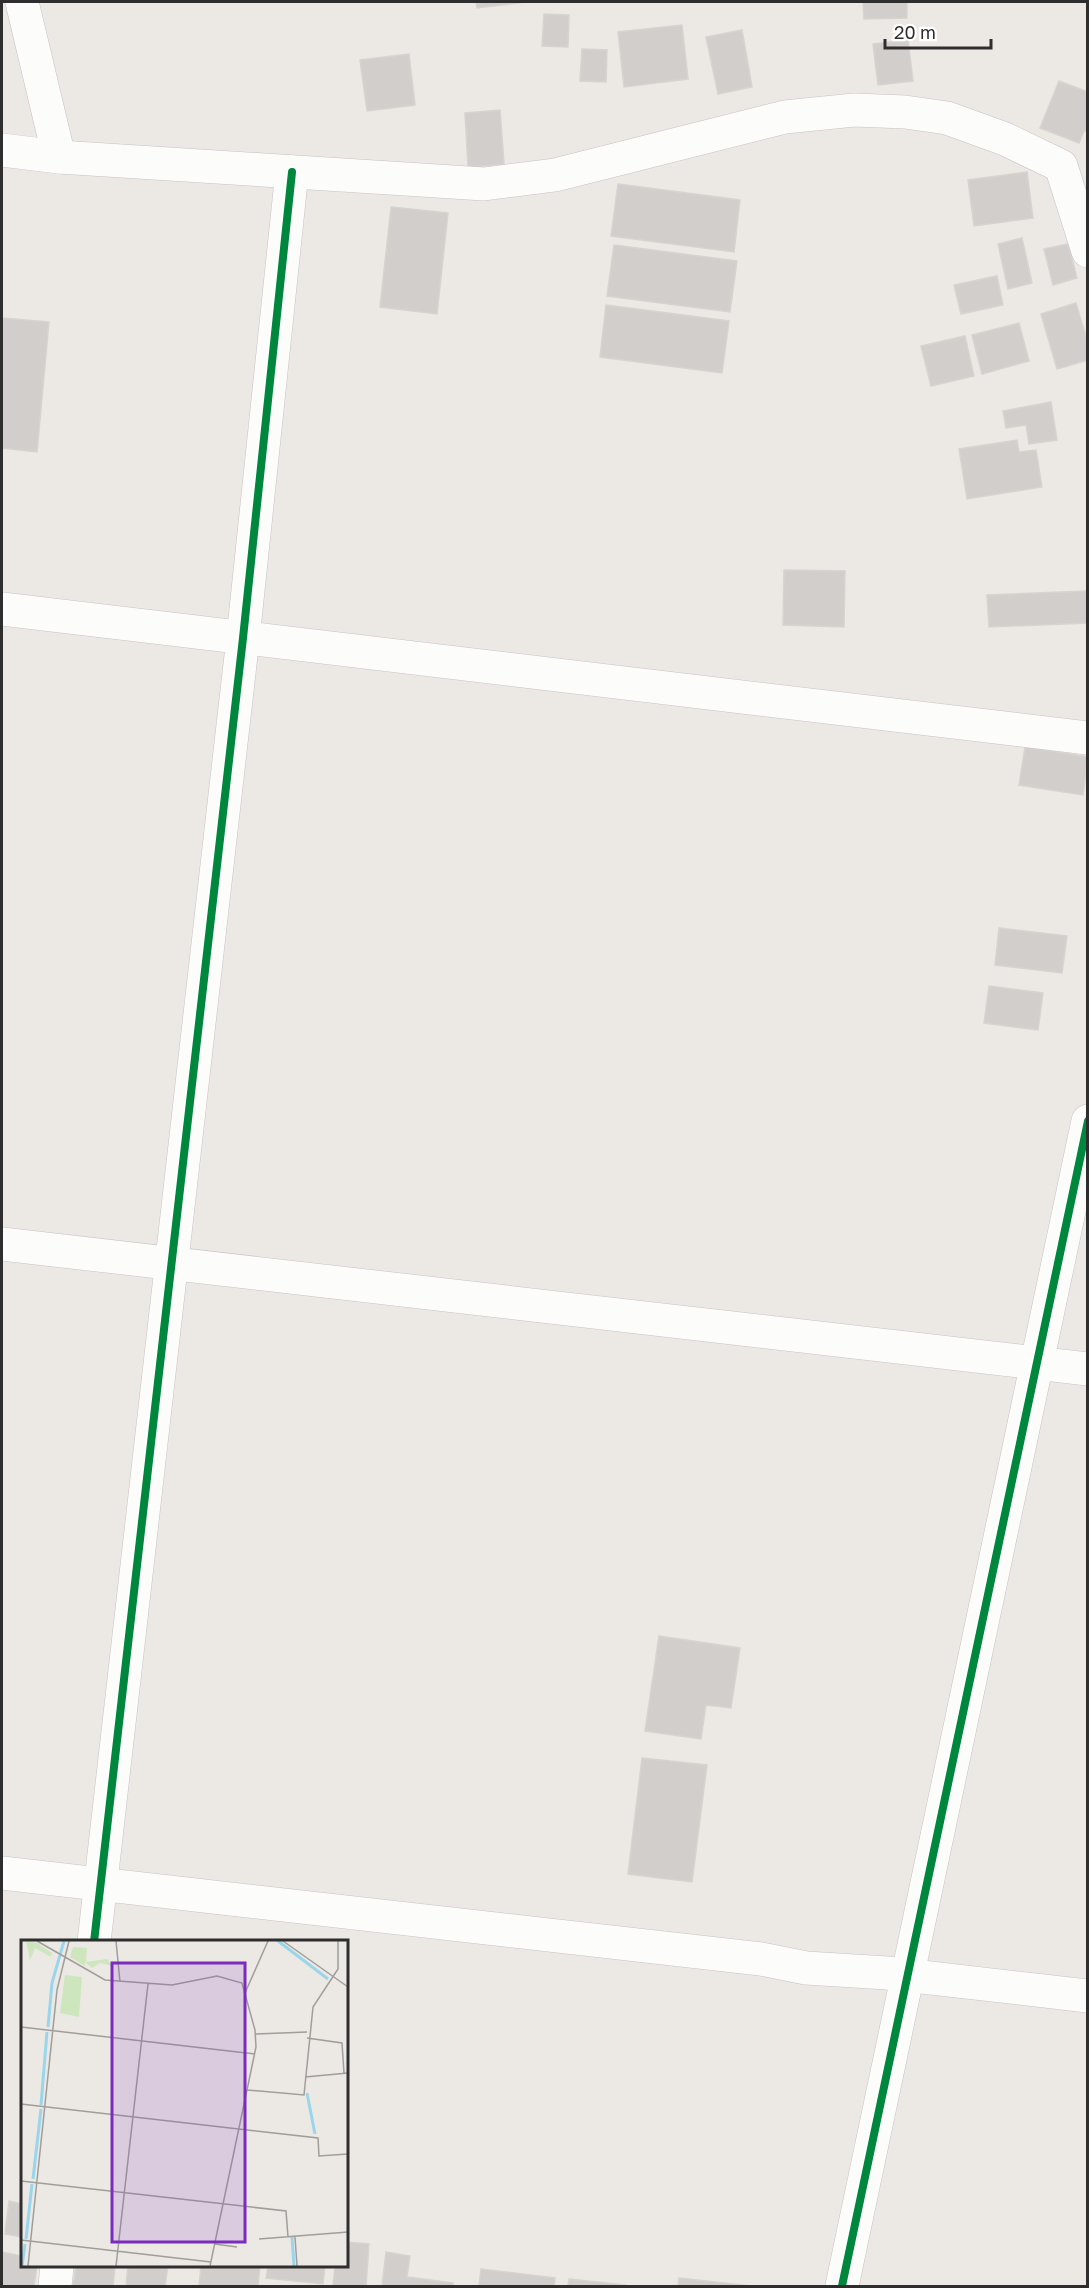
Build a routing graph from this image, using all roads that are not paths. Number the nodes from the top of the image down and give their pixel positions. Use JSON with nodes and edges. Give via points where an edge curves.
{"nodes":[{"id":1,"x":22,"y":2,"type":"edge"},
{"id":2,"x":2,"y":150,"type":"edge"},
{"id":3,"x":59,"y":157,"type":"junction"},
{"id":4,"x":292,"y":172,"type":"junction"},
{"id":5,"x":1087,"y":246,"type":"edge"},
{"id":6,"x":2,"y":609,"type":"edge"},
{"id":7,"x":243,"y":638,"type":"junction"},
{"id":8,"x":1088,"y":738,"type":"edge"},
{"id":9,"x":1088,"y":1121,"type":"edge"},
{"id":10,"x":2,"y":1244,"type":"edge"},
{"id":11,"x":172,"y":1263,"type":"junction"},
{"id":12,"x":1037,"y":1363,"type":"junction"},
{"id":13,"x":1088,"y":1369,"type":"edge"},
{"id":14,"x":2,"y":1873,"type":"edge"},
{"id":15,"x":100,"y":1884,"type":"junction"},
{"id":16,"x":94,"y":1940,"type":"edge"},
{"id":17,"x":908,"y":1975,"type":"junction"},
{"id":18,"x":1088,"y":1996,"type":"edge"},
{"id":19,"x":57,"y":2267,"type":"edge"},
{"id":20,"x":55,"y":2286,"type":"edge"},
{"id":21,"x":842,"y":2286,"type":"edge"}],
"edges":[{"from":1,"to":3,"type":"street"},
{"from":2,"to":3,"type":"street"},
{"from":3,"to":4,"type":"street"},
{"from":4,"to":5,"type":"street","via":[[484,184],[555,175],[785,117],[854,110],[905,112],[947,118],[1005,139],[1061,166]]},
{"from":4,"to":7,"type":"street"},
{"from":6,"to":7,"type":"street"},
{"from":7,"to":8,"type":"street"},
{"from":7,"to":11,"type":"street"},
{"from":9,"to":12,"type":"street"},
{"from":10,"to":11,"type":"street"},
{"from":11,"to":12,"type":"street"},
{"from":11,"to":15,"type":"street"},
{"from":12,"to":13,"type":"street"},
{"from":12,"to":17,"type":"street"},
{"from":14,"to":15,"type":"street"},
{"from":15,"to":16,"type":"street"},
{"from":15,"to":17,"type":"street","via":[[761,1959],[806,1968]]},
{"from":17,"to":18,"type":"street"},
{"from":17,"to":21,"type":"street"},
{"from":19,"to":20,"type":"street"}]}
